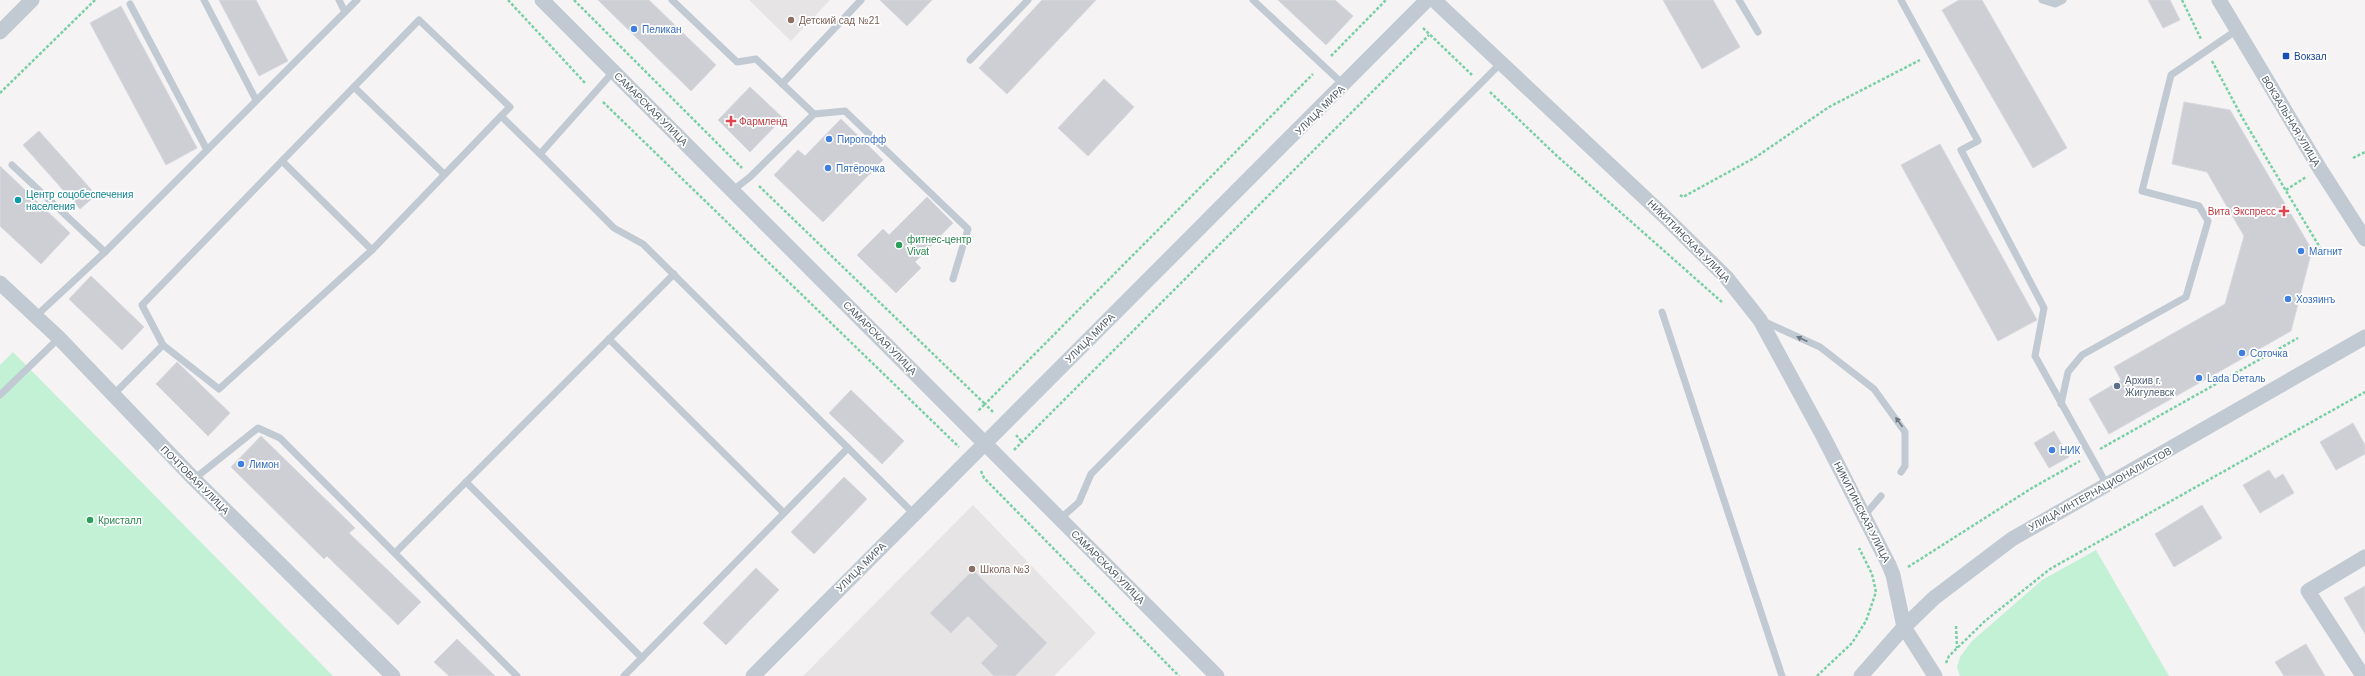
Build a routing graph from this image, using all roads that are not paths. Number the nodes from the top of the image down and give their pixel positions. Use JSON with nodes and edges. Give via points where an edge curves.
{"nodes":[{"id":1,"x":32,"y":0,"type":"edge"},
{"id":2,"x":204,"y":0,"type":"edge"},
{"id":3,"x":339,"y":0,"type":"edge"},
{"id":4,"x":358,"y":0,"type":"edge"},
{"id":5,"x":542,"y":0,"type":"edge"},
{"id":6,"x":672,"y":0,"type":"edge"},
{"id":7,"x":861,"y":0,"type":"edge"},
{"id":8,"x":1028,"y":0,"type":"edge"},
{"id":9,"x":1253,"y":0,"type":"edge"},
{"id":10,"x":1427,"y":0,"type":"edge"},
{"id":11,"x":1434,"y":0,"type":"edge"},
{"id":12,"x":1739,"y":0,"type":"edge"},
{"id":13,"x":1901,"y":0,"type":"edge"},
{"id":14,"x":2042,"y":0,"type":"edge"},
{"id":15,"x":2063,"y":0,"type":"edge"},
{"id":16,"x":2220,"y":0,"type":"edge"},
{"id":17,"x":130,"y":4,"type":"dead end"},
{"id":18,"x":346,"y":12,"type":"junction"},
{"id":19,"x":2237,"y":30,"type":"junction"},
{"id":20,"x":0,"y":32,"type":"edge"},
{"id":21,"x":1758,"y":32,"type":"dead end"},
{"id":22,"x":970,"y":60,"type":"dead end"},
{"id":23,"x":1501,"y":63,"type":"junction"},
{"id":24,"x":614,"y":71,"type":"junction"},
{"id":25,"x":782,"y":84,"type":"junction"},
{"id":26,"x":1344,"y":85,"type":"junction"},
{"id":27,"x":354,"y":87,"type":"junction"},
{"id":28,"x":256,"y":100,"type":"junction"},
{"id":29,"x":814,"y":114,"type":"junction"},
{"id":30,"x":501,"y":116,"type":"junction"},
{"id":31,"x":206,"y":150,"type":"junction"},
{"id":32,"x":540,"y":154,"type":"junction"},
{"id":33,"x":282,"y":161,"type":"junction"},
{"id":34,"x":12,"y":165,"type":"dead end"},
{"id":35,"x":444,"y":174,"type":"junction"},
{"id":36,"x":732,"y":191,"type":"junction"},
{"id":37,"x":2365,"y":239,"type":"edge"},
{"id":38,"x":372,"y":250,"type":"junction"},
{"id":39,"x":105,"y":252,"type":"junction"},
{"id":40,"x":674,"y":274,"type":"junction"},
{"id":41,"x":953,"y":279,"type":"dead end"},
{"id":42,"x":0,"y":283,"type":"edge"},
{"id":43,"x":1662,"y":312,"type":"dead end"},
{"id":44,"x":36,"y":316,"type":"junction"},
{"id":45,"x":1760,"y":320,"type":"junction"},
{"id":46,"x":2365,"y":337,"type":"edge"},
{"id":47,"x":59,"y":338,"type":"junction"},
{"id":48,"x":609,"y":339,"type":"junction"},
{"id":49,"x":163,"y":345,"type":"junction"},
{"id":50,"x":0,"y":395,"type":"edge"},
{"id":51,"x":112,"y":396,"type":"junction"},
{"id":52,"x":2061,"y":404,"type":"junction"},
{"id":53,"x":985,"y":443,"type":"junction"},
{"id":54,"x":848,"y":448,"type":"junction"},
{"id":55,"x":1901,"y":472,"type":"dead end"},
{"id":56,"x":194,"y":479,"type":"junction"},
{"id":57,"x":466,"y":482,"type":"junction"},
{"id":58,"x":2108,"y":486,"type":"junction"},
{"id":59,"x":1881,"y":496,"type":"dead end"},
{"id":60,"x":784,"y":513,"type":"junction"},
{"id":61,"x":914,"y":514,"type":"junction"},
{"id":62,"x":1864,"y":516,"type":"junction"},
{"id":63,"x":1060,"y":520,"type":"junction"},
{"id":64,"x":395,"y":553,"type":"junction"},
{"id":65,"x":2365,"y":558,"type":"edge"},
{"id":66,"x":1904,"y":626,"type":"junction"},
{"id":67,"x":642,"y":658,"type":"junction"},
{"id":68,"x":393,"y":676,"type":"edge"},
{"id":69,"x":517,"y":676,"type":"edge"},
{"id":70,"x":624,"y":676,"type":"edge"},
{"id":71,"x":752,"y":676,"type":"edge"},
{"id":72,"x":1217,"y":676,"type":"edge"},
{"id":73,"x":1782,"y":676,"type":"edge"},
{"id":74,"x":1861,"y":676,"type":"edge"},
{"id":75,"x":1935,"y":676,"type":"edge"},
{"id":76,"x":2363,"y":676,"type":"edge"}],
"edges":[{"from":1,"to":20,"type":"street"},
{"from":2,"to":28,"type":"lane"},
{"from":3,"to":18,"type":"lane"},
{"from":4,"to":18,"type":"lane"},
{"from":5,"to":24,"type":"street","name":"САМАРСКАЯ УЛИЦА"},
{"from":6,"to":25,"type":"lane","via":[[737,62],[756,59]]},
{"from":7,"to":25,"type":"lane"},
{"from":8,"to":22,"type":"lane"},
{"from":9,"to":26,"type":"lane"},
{"from":10,"to":26,"type":"street","name":"УЛИЦА МИРА"},
{"from":11,"to":23,"type":"street","name":"НИКИТИНСКАЯ УЛИЦА"},
{"from":12,"to":21,"type":"lane"},
{"from":13,"to":52,"type":"lane","via":[[1978,141],[1961,150],[2044,308],[2035,356]]},
{"from":14,"to":15,"type":"lane","via":[[2055,4]]},
{"from":16,"to":19,"type":"street","name":"ВОКЗАЛЬНАЯ УЛИЦА"},
{"from":17,"to":31,"type":"lane"},
{"from":18,"to":28,"type":"lane"},
{"from":19,"to":37,"type":"street","name":"ВОКЗАЛЬНАЯ УЛИЦА"},
{"from":19,"to":52,"type":"lane","via":[[2171,75],[2142,191],[2199,206],[2208,221],[2186,297],[2082,355],[2068,372]]},
{"from":23,"to":45,"type":"street","name":"НИКИТИНСКАЯ УЛИЦА","via":[[1726,277]]},
{"from":23,"to":63,"type":"lane","via":[[1091,474],[1079,502]]},
{"from":24,"to":32,"type":"lane"},
{"from":24,"to":36,"type":"street","name":"САМАРСКАЯ УЛИЦА"},
{"from":25,"to":29,"type":"lane"},
{"from":26,"to":53,"type":"street","name":"УЛИЦА МИРА"},
{"from":27,"to":30,"type":"lane","via":[[419,20],[510,107]]},
{"from":27,"to":33,"type":"lane"},
{"from":27,"to":35,"type":"lane"},
{"from":28,"to":31,"type":"lane"},
{"from":29,"to":36,"type":"lane","via":[[750,177]]},
{"from":29,"to":41,"type":"lane","via":[[845,111],[968,229]]},
{"from":30,"to":32,"type":"lane"},
{"from":30,"to":35,"type":"lane"},
{"from":31,"to":39,"type":"lane"},
{"from":32,"to":40,"type":"lane","via":[[614,228],[643,244]]},
{"from":33,"to":38,"type":"lane"},
{"from":33,"to":49,"type":"lane","via":[[142,305]]},
{"from":34,"to":39,"type":"lane"},
{"from":35,"to":38,"type":"lane"},
{"from":36,"to":53,"type":"street","name":"САМАРСКАЯ УЛИЦА"},
{"from":38,"to":49,"type":"lane","via":[[220,389]]},
{"from":39,"to":44,"type":"lane"},
{"from":40,"to":48,"type":"lane"},
{"from":40,"to":54,"type":"lane"},
{"from":42,"to":44,"type":"street","name":"ПОЧТОВАЯ УЛИЦА"},
{"from":43,"to":73,"type":"lane"},
{"from":44,"to":47,"type":"street","name":"ПОЧТОВАЯ УЛИЦА"},
{"from":55,"to":45,"type":"lane","one_way":true,"via":[[1905,466],[1905,432],[1874,390],[1820,347]]},
{"from":45,"to":62,"type":"street","name":"НИКИТИНСКАЯ УЛИЦА","via":[[1824,436]]},
{"from":46,"to":58,"type":"street","name":"УЛИЦА ИНТЕРНАЦИОНАЛИСТОВ"},
{"from":47,"to":50,"type":"lane"},
{"from":47,"to":51,"type":"street","name":"ПОЧТОВАЯ УЛИЦА"},
{"from":48,"to":57,"type":"lane"},
{"from":48,"to":60,"type":"lane"},
{"from":49,"to":51,"type":"lane"},
{"from":51,"to":56,"type":"street","name":"ПОЧТОВАЯ УЛИЦА"},
{"from":52,"to":58,"type":"lane"},
{"from":53,"to":61,"type":"street","name":"УЛИЦА МИРА"},
{"from":53,"to":63,"type":"street","name":"САМАРСКАЯ УЛИЦА"},
{"from":54,"to":60,"type":"lane"},
{"from":54,"to":61,"type":"lane"},
{"from":56,"to":64,"type":"lane","via":[[258,428],[280,438]]},
{"from":56,"to":68,"type":"street","name":"ПОЧТОВАЯ УЛИЦА"},
{"from":57,"to":64,"type":"lane"},
{"from":57,"to":67,"type":"lane"},
{"from":58,"to":66,"type":"street","name":"УЛИЦА ИНТЕРНАЦИОНАЛИСТОВ","via":[[2012,539],[1934,598]]},
{"from":59,"to":62,"type":"lane"},
{"from":60,"to":67,"type":"lane"},
{"from":61,"to":71,"type":"street","name":"УЛИЦА МИРА"},
{"from":62,"to":66,"type":"street","name":"НИКИТИНСКАЯ УЛИЦА","via":[[1893,575]]},
{"from":63,"to":72,"type":"street","name":"САМАРСКАЯ УЛИЦА"},
{"from":64,"to":69,"type":"lane"},
{"from":65,"to":76,"type":"street","via":[[2308,591]]},
{"from":66,"to":74,"type":"street","name":"УЛИЦА ИНТЕРНАЦИОНАЛИСТОВ"},
{"from":66,"to":75,"type":"street","name":"НИКИТИНСКАЯ УЛИЦА"},
{"from":67,"to":70,"type":"lane"}]}
